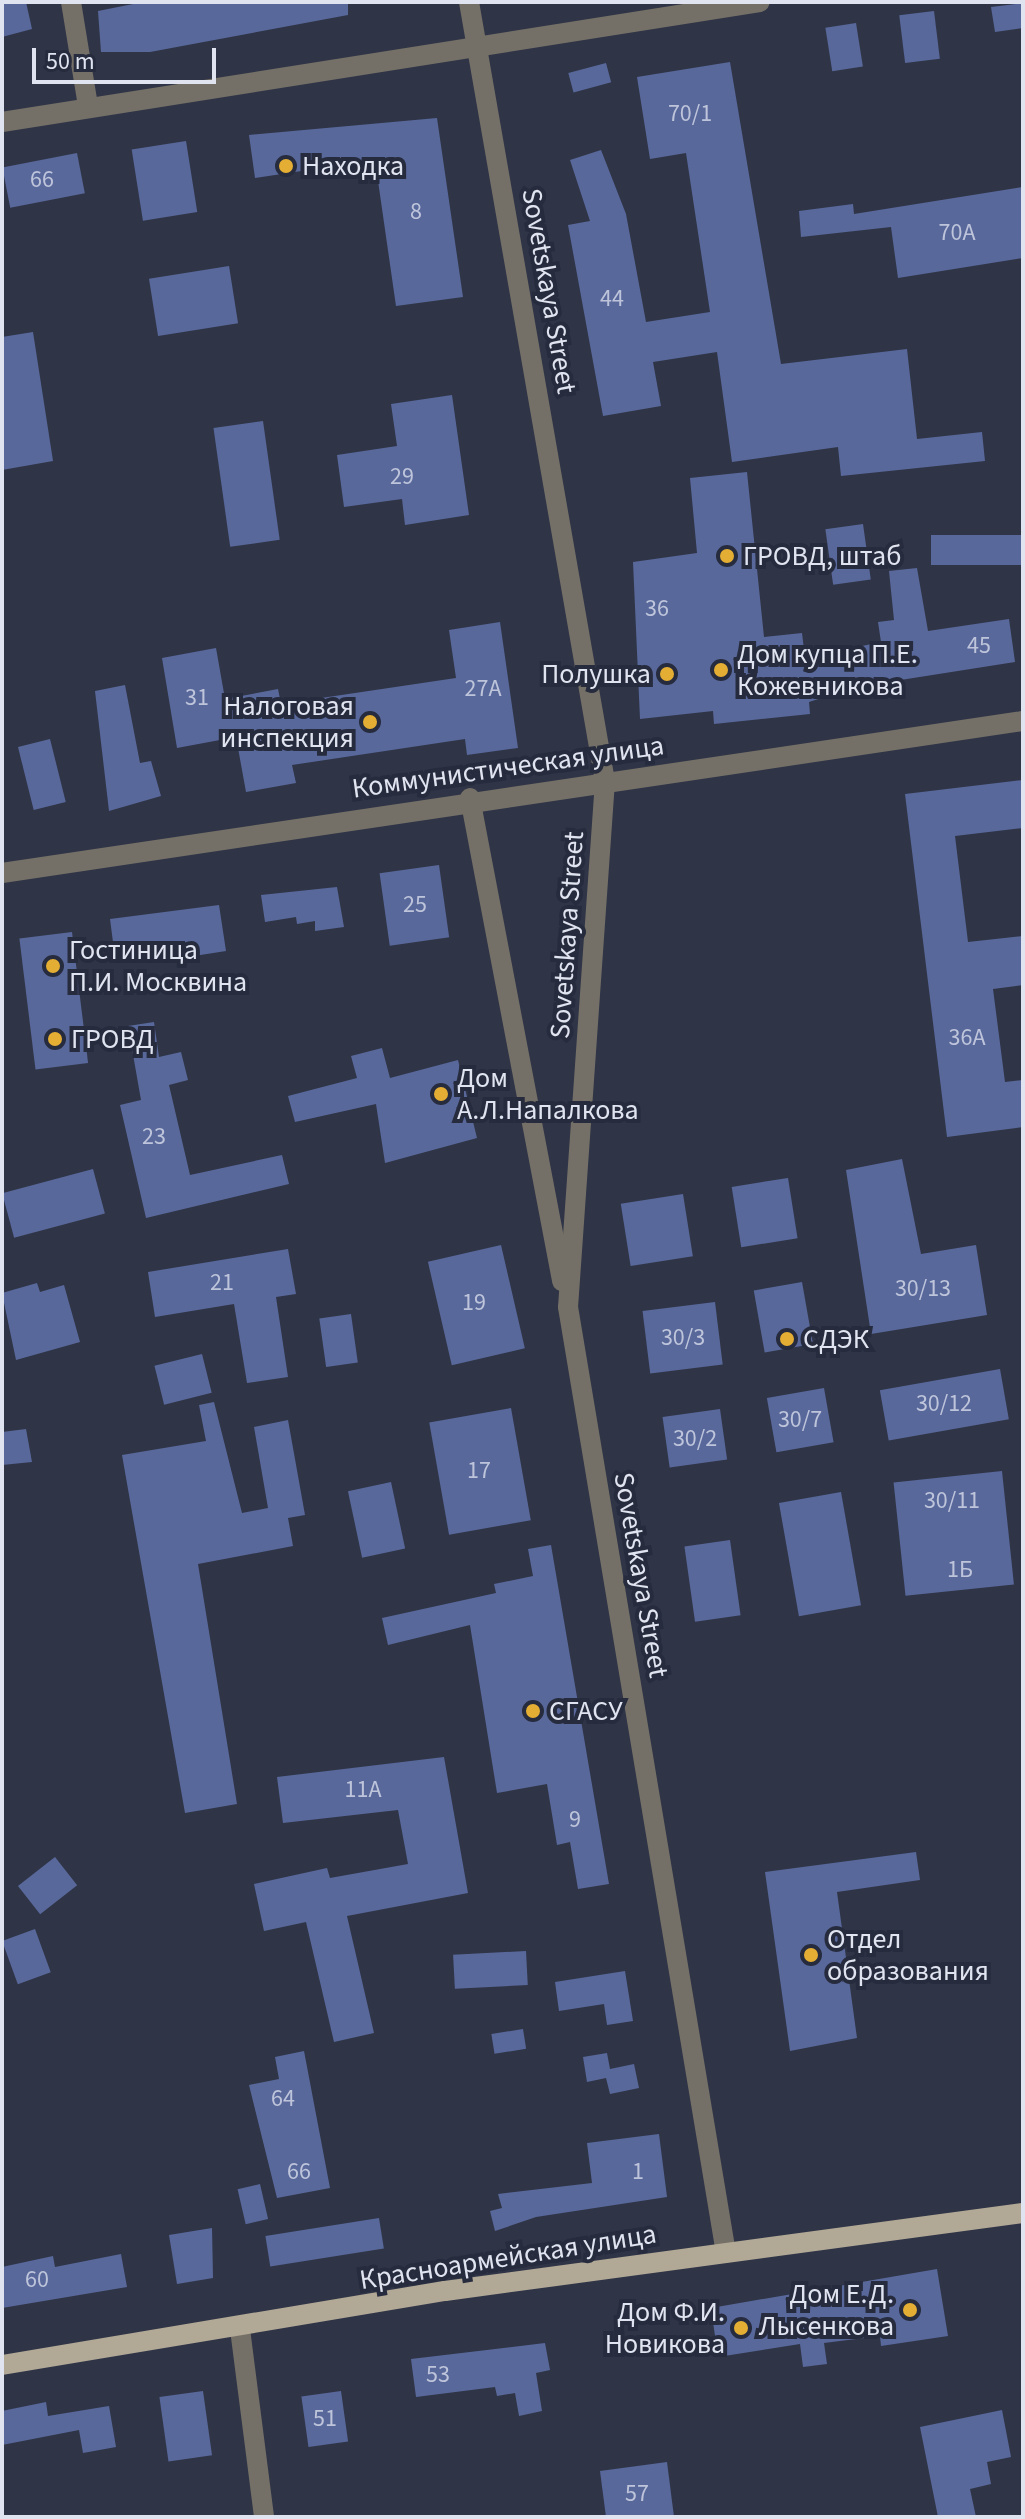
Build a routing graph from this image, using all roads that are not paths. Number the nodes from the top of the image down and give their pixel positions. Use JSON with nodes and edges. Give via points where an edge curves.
{"nodes":[{"id":1,"x":71,"y":2,"type":"edge"},
{"id":2,"x":469,"y":2,"type":"edge"},
{"id":3,"x":760,"y":2,"type":"edge"},
{"id":4,"x":478,"y":46,"type":"junction"},
{"id":5,"x":88,"y":106,"type":"junction"},
{"id":6,"x":2,"y":122,"type":"edge"},
{"id":7,"x":1023,"y":721,"type":"edge"},
{"id":8,"x":605,"y":781,"type":"junction"},
{"id":9,"x":470,"y":798,"type":"junction"},
{"id":10,"x":2,"y":873,"type":"edge"},
{"id":11,"x":568,"y":1307,"type":"junction"},
{"id":12,"x":1023,"y":2213,"type":"edge"},
{"id":13,"x":726,"y":2253,"type":"junction"},
{"id":14,"x":240,"y":2329,"type":"junction"},
{"id":15,"x":2,"y":2365,"type":"edge"},
{"id":16,"x":264,"y":2517,"type":"edge"}],
"edges":[{"from":1,"to":5,"type":"street"},
{"from":2,"to":4,"type":"street","name":"Sovetskaya Street"},
{"from":3,"to":4,"type":"street"},
{"from":4,"to":5,"type":"street"},
{"from":4,"to":8,"type":"street","name":"Sovetskaya Street"},
{"from":5,"to":6,"type":"street"},
{"from":7,"to":8,"type":"street","name":"Коммунистическая улица"},
{"from":8,"to":9,"type":"street","name":"Коммунистическая улица"},
{"from":8,"to":11,"type":"street","name":"Sovetskaya Street"},
{"from":9,"to":10,"type":"street","name":"Коммунистическая улица"},
{"from":9,"to":11,"type":"street"},
{"from":11,"to":13,"type":"street","name":"Sovetskaya Street"},
{"from":12,"to":13,"type":"main road","name":"Красноармейская улица"},
{"from":13,"to":14,"type":"main road","name":"Красноармейская улица","via":[[445,2291]]},
{"from":14,"to":15,"type":"main road","name":"Красноармейская улица"},
{"from":14,"to":16,"type":"street"}]}
